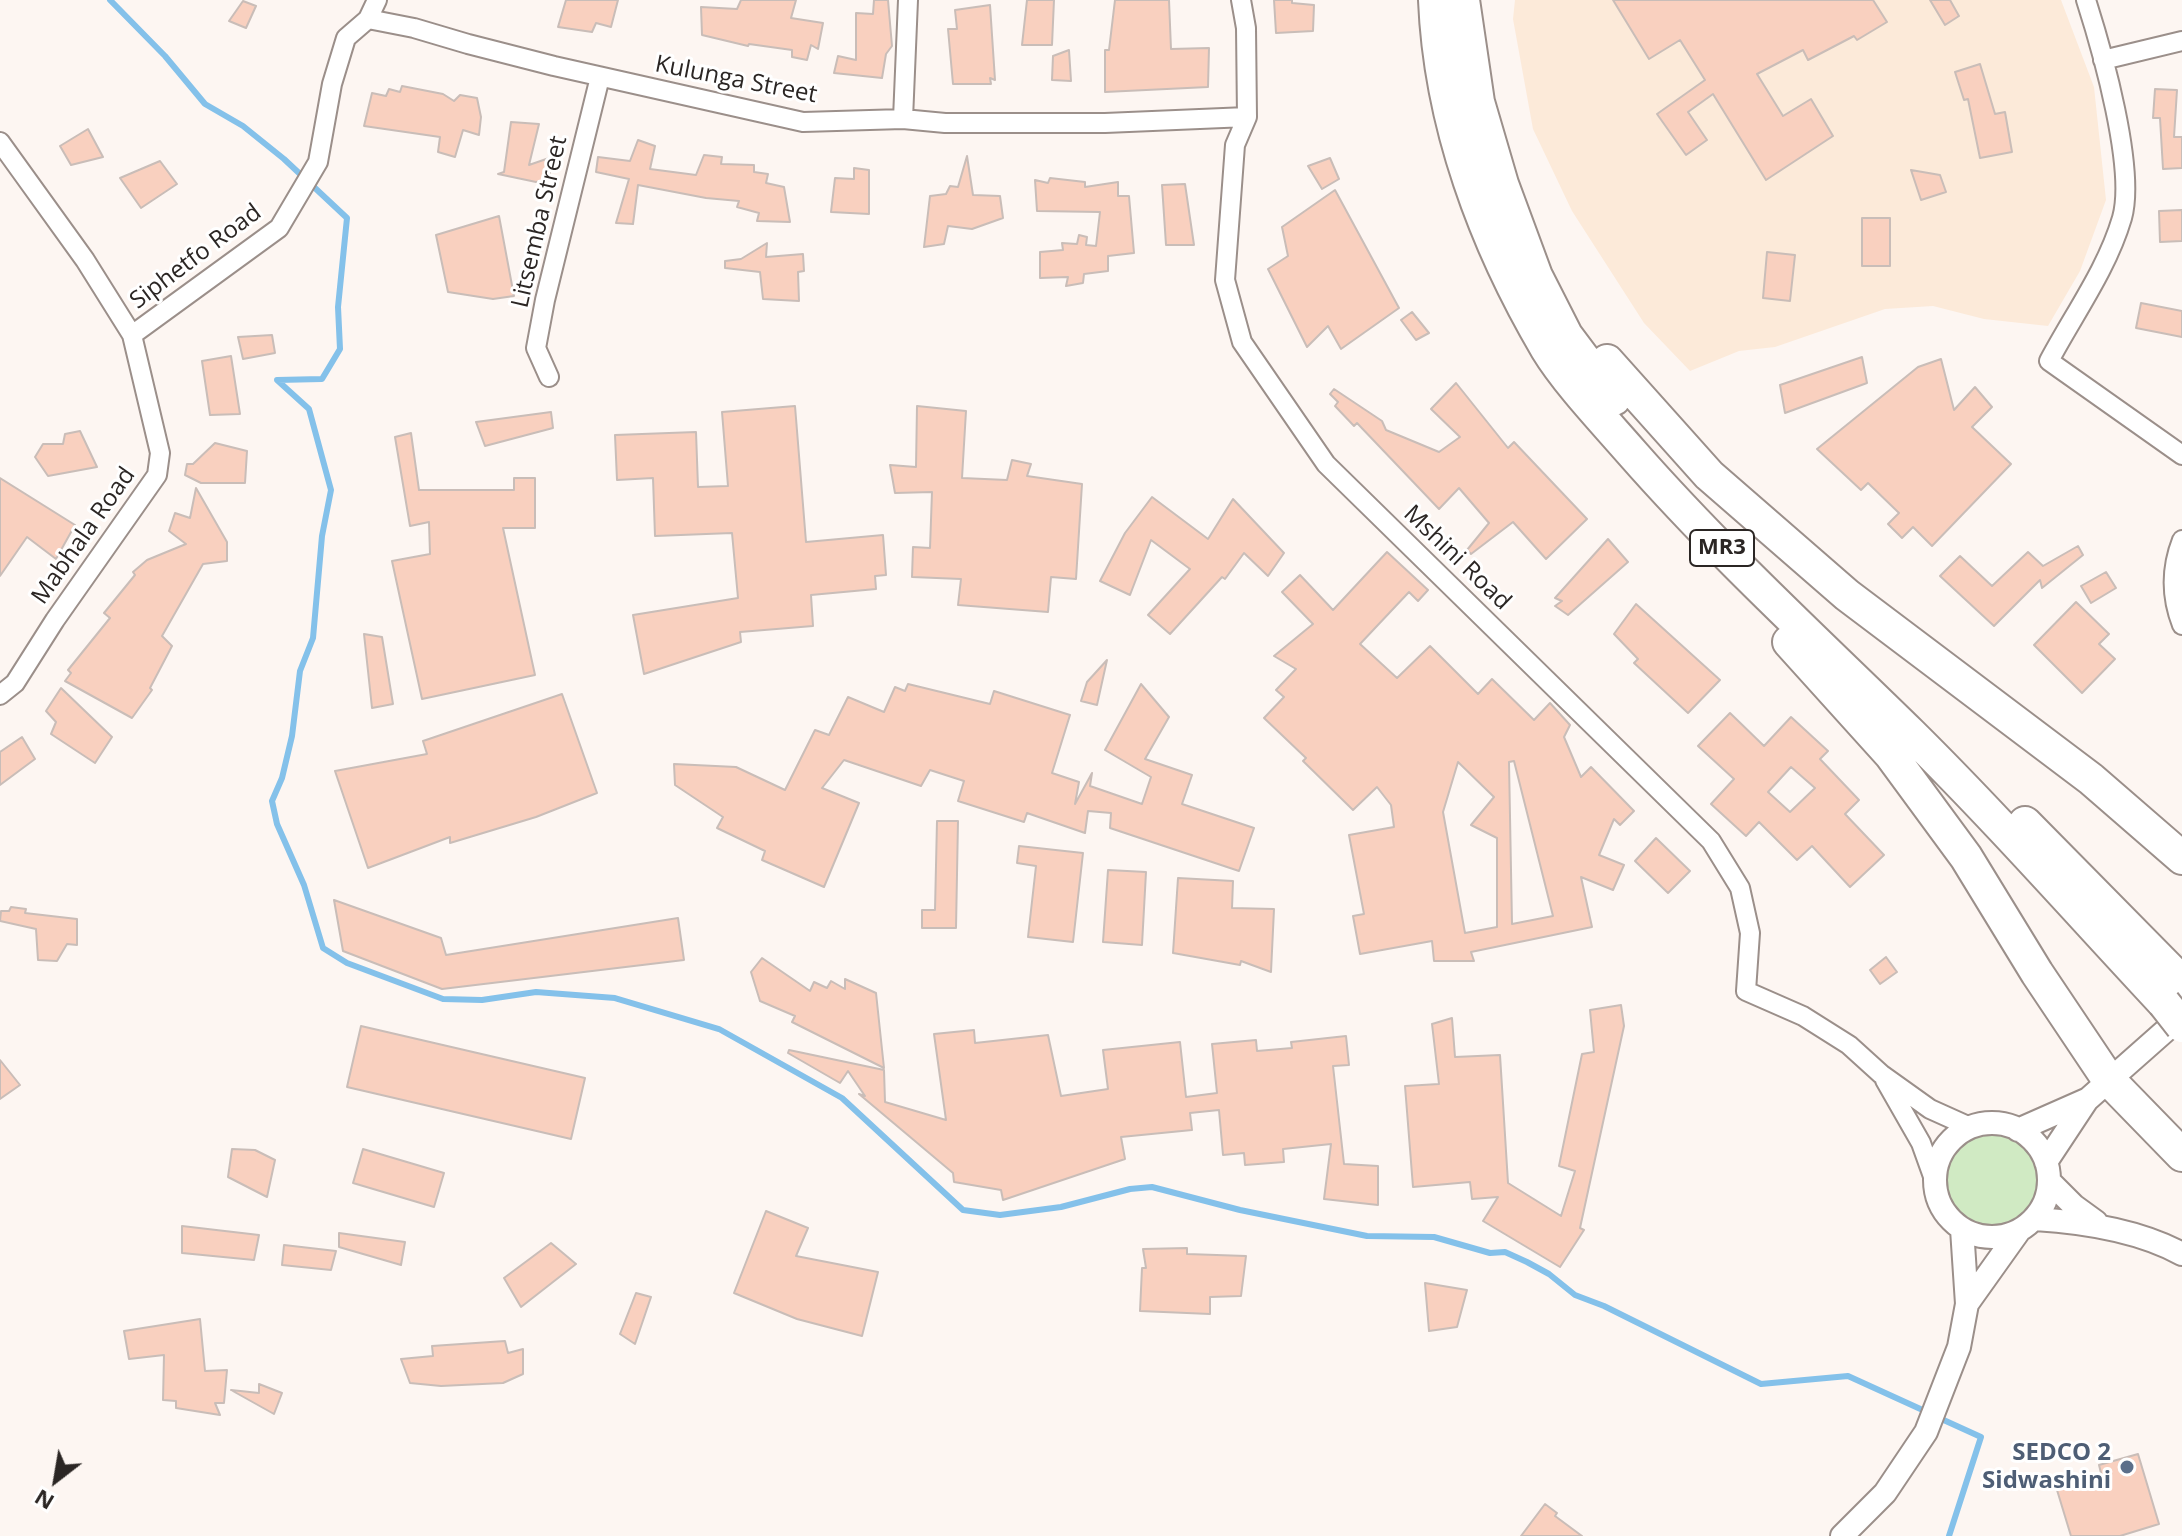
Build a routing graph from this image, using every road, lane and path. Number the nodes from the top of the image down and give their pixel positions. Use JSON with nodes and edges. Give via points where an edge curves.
{"nodes":[{"id":1,"x":377,"y":0,"type":"edge"},
{"id":2,"x":908,"y":0,"type":"edge"},
{"id":3,"x":1241,"y":0,"type":"edge"},
{"id":4,"x":1435,"y":0,"type":"edge"},
{"id":5,"x":1463,"y":0,"type":"edge"},
{"id":6,"x":2086,"y":0,"type":"edge"},
{"id":7,"x":368,"y":19,"type":"junction"},
{"id":8,"x":2182,"y":41,"type":"edge"},
{"id":9,"x":2103,"y":60,"type":"junction"},
{"id":10,"x":600,"y":77,"type":"junction"},
{"id":11,"x":1247,"y":117,"type":"junction"},
{"id":12,"x":903,"y":119,"type":"junction"},
{"id":13,"x":0,"y":142,"type":"edge"},
{"id":14,"x":1536,"y":276,"type":"junction"},
{"id":15,"x":132,"y":335,"type":"junction"},
{"id":16,"x":1549,"y":351,"type":"junction"},
{"id":17,"x":549,"y":377,"type":"dead end"},
{"id":18,"x":2182,"y":455,"type":"edge"},
{"id":19,"x":2182,"y":540,"type":"edge"},
{"id":20,"x":2182,"y":625,"type":"edge"},
{"id":21,"x":0,"y":695,"type":"edge"},
{"id":22,"x":2182,"y":858,"type":"edge"},
{"id":23,"x":2178,"y":1007,"type":"edge"},
{"id":24,"x":1881,"y":1074,"type":"junction"},
{"id":25,"x":2097,"y":1089,"type":"junction"},
{"id":26,"x":1970,"y":1127,"type":"junction"},
{"id":27,"x":2018,"y":1130,"type":"junction"},
{"id":28,"x":2182,"y":1155,"type":"edge"},
{"id":29,"x":2047,"y":1171,"type":"junction"},
{"id":30,"x":1935,"y":1182,"type":"junction"},
{"id":31,"x":2027,"y":1225,"type":"junction"},
{"id":32,"x":2103,"y":1226,"type":"junction"},
{"id":33,"x":1962,"y":1229,"type":"junction"},
{"id":34,"x":2182,"y":1254,"type":"edge"},
{"id":35,"x":1967,"y":1304,"type":"junction"},
{"id":36,"x":1842,"y":1536,"type":"edge"}],
"edges":[{"from":1,"to":7,"type":"street","name":"Siphetfo Road"},
{"from":2,"to":12,"type":"street"},
{"from":3,"to":11,"type":"street","name":"Mshini Road"},
{"from":4,"to":16,"type":"highway","number":"MR3","via":[[1449,109],[1474,197]]},
{"from":5,"to":14,"type":"highway","number":"MR3","via":[[1478,102]]},
{"from":6,"to":9,"type":"street"},
{"from":7,"to":10,"type":"street","name":"Kulunga Street"},
{"from":7,"to":15,"type":"street","name":"Siphetfo Road","via":[[346,38],[318,162],[279,228]]},
{"from":8,"to":9,"type":"street"},
{"from":9,"to":18,"type":"street","via":[[2125,173],[2123,216],[2097,277],[2049,361]]},
{"from":10,"to":12,"type":"street","name":"Kulunga Street","via":[[803,122]]},
{"from":10,"to":17,"type":"street","name":"Litsemba Street","via":[[536,348]]},
{"from":11,"to":12,"type":"street","name":"Kulunga Street","via":[[1105,123]]},
{"from":11,"to":24,"type":"street","name":"Mshini Road","via":[[1235,145],[1225,280],[1242,342],[1326,464],[1711,841],[1740,888],[1750,933],[1746,991],[1803,1016],[1849,1045]]},
{"from":13,"to":15,"type":"street","name":"Mabhala Road"},
{"from":14,"to":22,"type":"highway","via":[[1709,475],[1847,595],[2091,779]]},
{"from":14,"to":23,"type":"highway","number":"MR3","via":[[1566,335],[1674,472]]},
{"from":15,"to":21,"type":"street","name":"Mabhala Road","via":[[160,453],[157,475],[15,683]]},
{"from":16,"to":23,"type":"highway","number":"MR3","via":[[1677,504]]},
{"from":16,"to":25,"type":"highway","via":[[1587,421],[1638,482],[1891,755],[1966,857],[2037,973]]},
{"from":19,"to":20,"type":"street","via":[[2173,563]]},
{"from":23,"to":25,"type":"street"},
{"from":24,"to":26,"type":"street","via":[[1930,1109]]},
{"from":24,"to":30,"type":"street","via":[[1921,1143]]},
{"from":25,"to":27,"type":"street"},
{"from":25,"to":28,"type":"highway"},
{"from":25,"to":29,"type":"street"},
{"from":26,"to":27,"type":"street","via":[[2003,1125]]},
{"from":26,"to":30,"type":"street","via":[[1944,1149]]},
{"from":27,"to":29,"type":"street","via":[[2039,1149]]},
{"from":29,"to":31,"type":"street","via":[[2045,1201]]},
{"from":29,"to":32,"type":"street","via":[[2074,1206]]},
{"from":30,"to":33,"type":"street","via":[[1938,1200]]},
{"from":31,"to":32,"type":"street"},
{"from":31,"to":33,"type":"street","via":[[2000,1237]]},
{"from":31,"to":35,"type":"street"},
{"from":32,"to":34,"type":"street"},
{"from":33,"to":35,"type":"street"},
{"from":35,"to":36,"type":"street","via":[[1959,1347],[1926,1432],[1885,1493]]}]}
